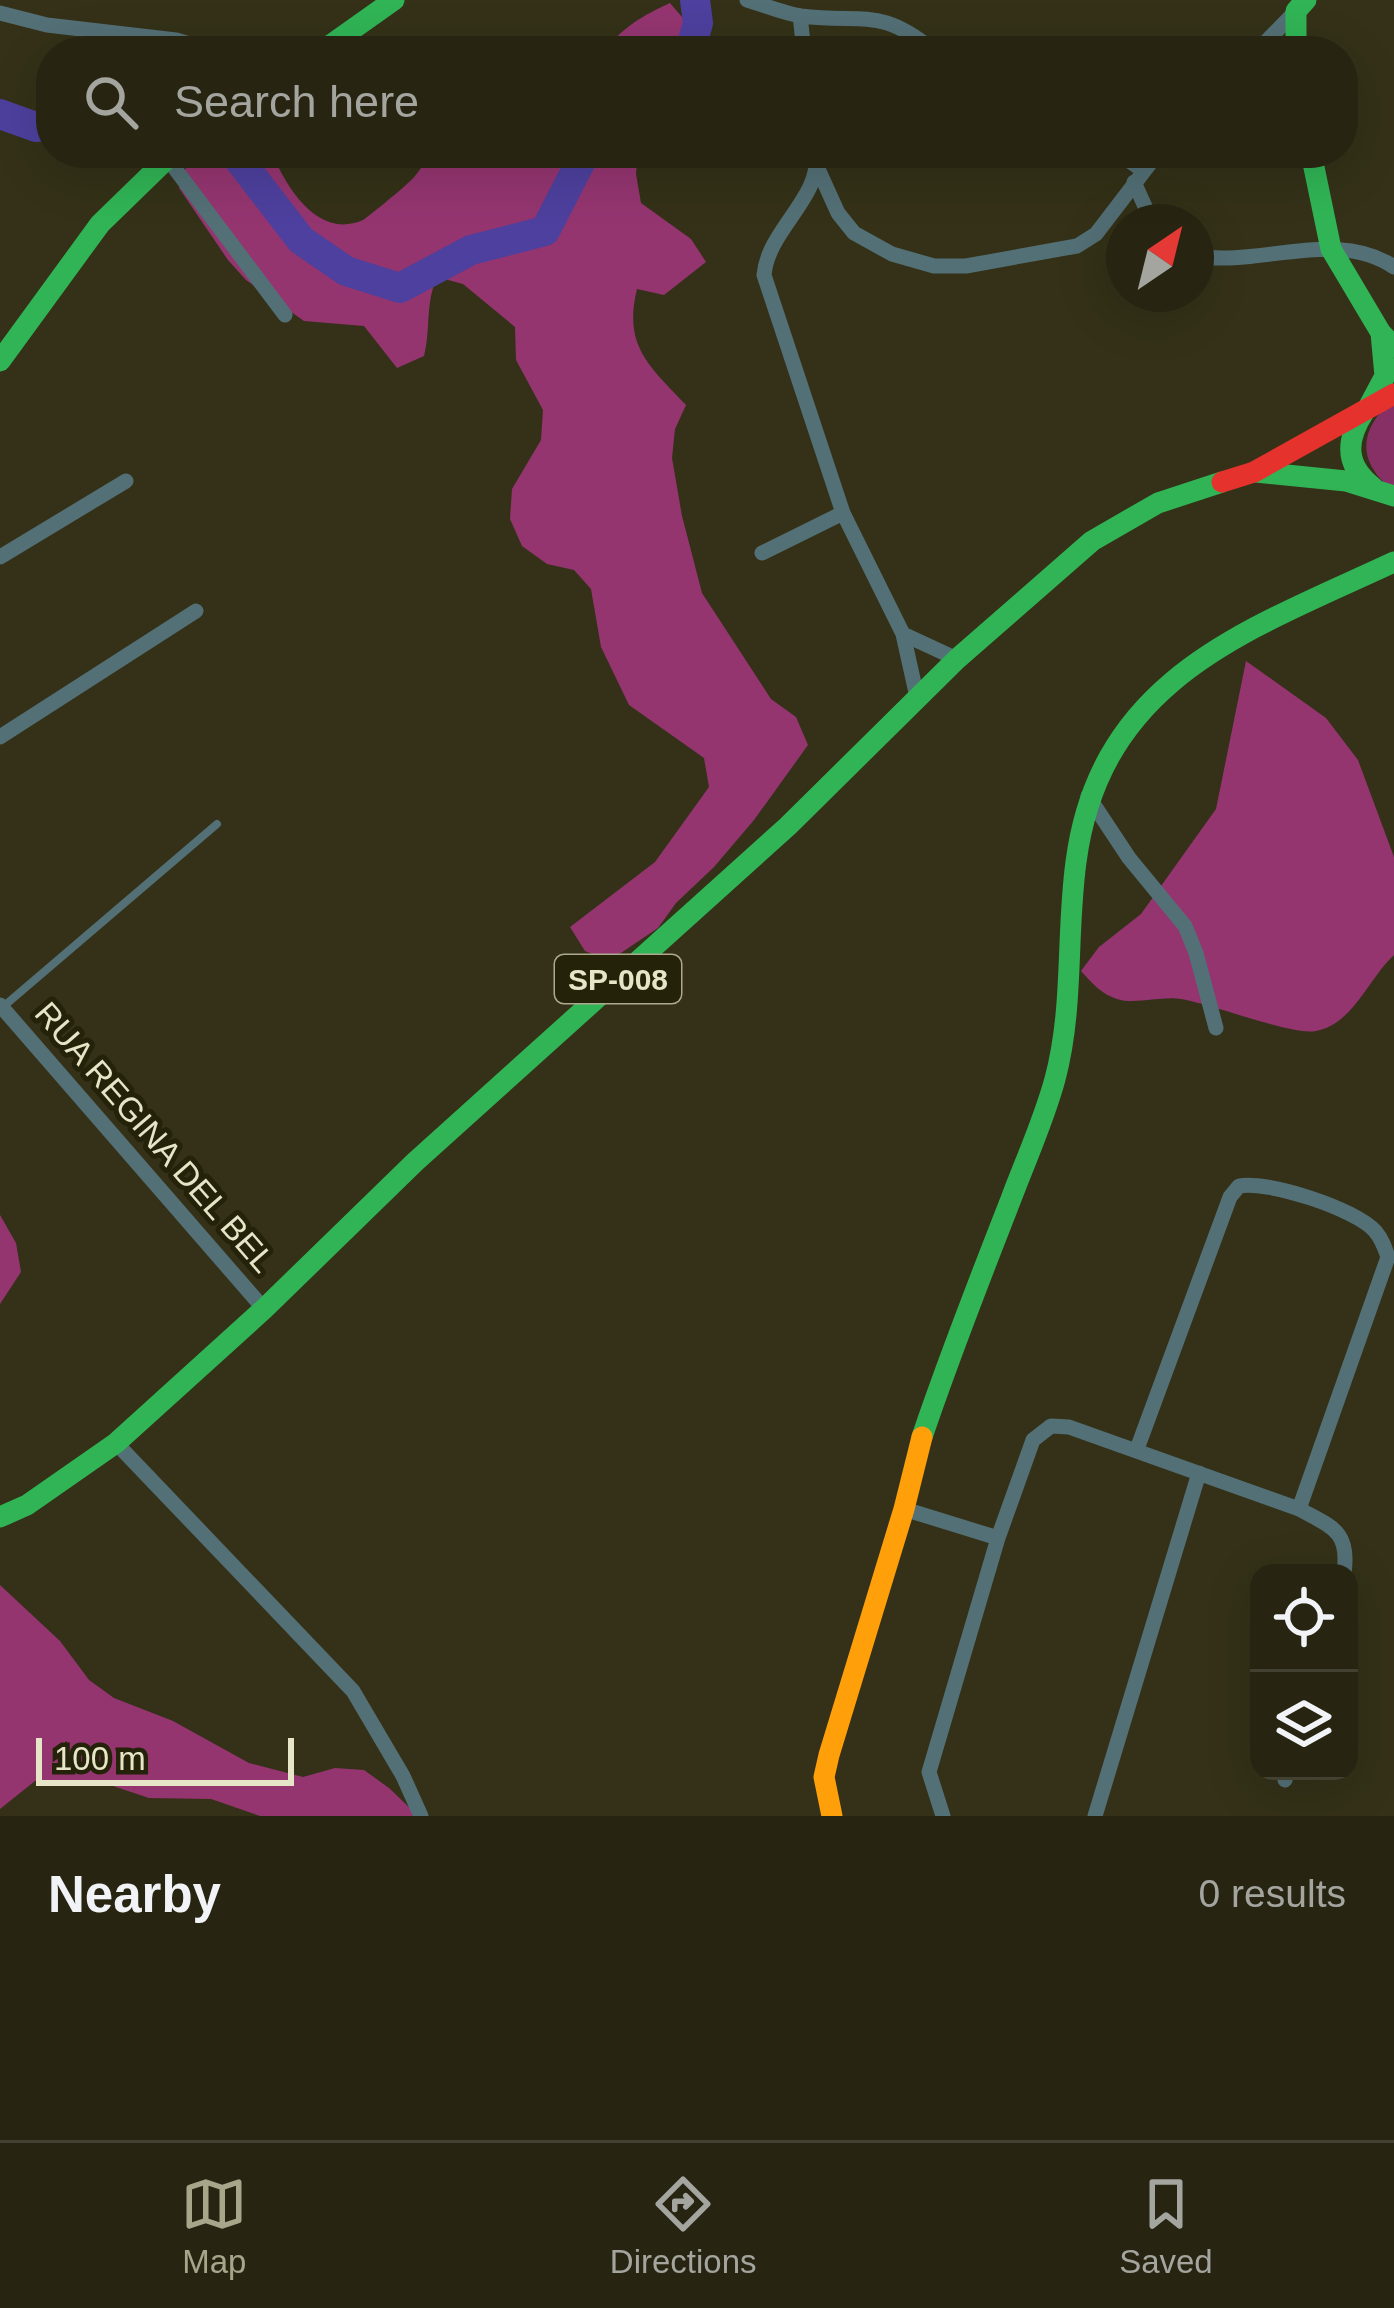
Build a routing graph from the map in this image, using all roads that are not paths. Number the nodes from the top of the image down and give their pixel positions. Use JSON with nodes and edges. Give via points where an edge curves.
{"nodes":[{"id":1,"x":394,"y":0,"type":"edge"},
{"id":2,"x":747,"y":0,"type":"edge"},
{"id":3,"x":1301,"y":6,"type":"edge"},
{"id":4,"x":0,"y":13,"type":"edge"},
{"id":5,"x":800,"y":16,"type":"junction"},
{"id":6,"x":142,"y":36,"type":"edge"},
{"id":7,"x":343,"y":36,"type":"edge"},
{"id":8,"x":802,"y":36,"type":"edge"},
{"id":9,"x":913,"y":36,"type":"edge"},
{"id":10,"x":1272,"y":36,"type":"edge"},
{"id":11,"x":1298,"y":36,"type":"edge"},
{"id":12,"x":156,"y":168,"type":"edge"},
{"id":13,"x":179,"y":168,"type":"edge"},
{"id":14,"x":819,"y":168,"type":"edge"},
{"id":15,"x":1131,"y":168,"type":"edge"},
{"id":16,"x":1145,"y":168,"type":"edge"},
{"id":17,"x":1314,"y":168,"type":"edge"},
{"id":18,"x":819,"y":171,"type":"junction"},
{"id":19,"x":1138,"y":176,"type":"junction"},
{"id":20,"x":1146,"y":204,"type":"edge"},
{"id":21,"x":1331,"y":249,"type":"junction"},
{"id":22,"x":1214,"y":257,"type":"edge"},
{"id":23,"x":1394,"y":267,"type":"edge"},
{"id":24,"x":285,"y":315,"type":"dead end"},
{"id":25,"x":1388,"y":340,"type":"edge"},
{"id":26,"x":0,"y":361,"type":"edge"},
{"id":27,"x":1394,"y":394,"type":"edge"},
{"id":28,"x":1370,"y":406,"type":"junction"},
{"id":29,"x":1254,"y":472,"type":"junction"},
{"id":30,"x":126,"y":481,"type":"dead end"},
{"id":31,"x":1390,"y":497,"type":"edge"},
{"id":32,"x":843,"y":513,"type":"junction"},
{"id":33,"x":762,"y":553,"type":"dead end"},
{"id":34,"x":0,"y":557,"type":"edge"},
{"id":35,"x":1394,"y":562,"type":"edge"},
{"id":36,"x":196,"y":611,"type":"dead end"},
{"id":37,"x":903,"y":634,"type":"junction"},
{"id":38,"x":957,"y":659,"type":"junction"},
{"id":39,"x":917,"y":698,"type":"junction"},
{"id":40,"x":0,"y":737,"type":"edge"},
{"id":41,"x":1088,"y":796,"type":"junction"},
{"id":42,"x":217,"y":824,"type":"dead end"},
{"id":43,"x":1,"y":1006,"type":"edge"},
{"id":44,"x":1216,"y":1028,"type":"dead end"},
{"id":45,"x":264,"y":1309,"type":"junction"},
{"id":46,"x":116,"y":1443,"type":"junction"},
{"id":47,"x":1137,"y":1448,"type":"junction"},
{"id":48,"x":1199,"y":1473,"type":"junction"},
{"id":49,"x":904,"y":1509,"type":"junction"},
{"id":50,"x":1299,"y":1509,"type":"junction"},
{"id":51,"x":0,"y":1517,"type":"edge"},
{"id":52,"x":998,"y":1538,"type":"junction"},
{"id":53,"x":1345,"y":1564,"type":"edge"},
{"id":54,"x":421,"y":1816,"type":"edge"},
{"id":55,"x":832,"y":1816,"type":"edge"},
{"id":56,"x":943,"y":1816,"type":"edge"},
{"id":57,"x":1095,"y":1816,"type":"edge"}],
"edges":[{"from":1,"to":7,"type":"street"},
{"from":2,"to":5,"type":"street"},
{"from":3,"to":10,"type":"street"},
{"from":3,"to":11,"type":"street"},
{"from":4,"to":6,"type":"street"},
{"from":5,"to":8,"type":"street"},
{"from":5,"to":9,"type":"street","via":[[874,17]]},
{"from":12,"to":26,"type":"street","via":[[73,257]]},
{"from":13,"to":24,"type":"street"},
{"from":14,"to":18,"type":"street"},
{"from":15,"to":19,"type":"street"},
{"from":16,"to":19,"type":"street"},
{"from":17,"to":21,"type":"street"},
{"from":18,"to":19,"type":"street","via":[[854,233],[934,266],[1077,246],[1096,234]]},
{"from":18,"to":32,"type":"street","via":[[770,249],[764,274]]},
{"from":19,"to":20,"type":"street"},
{"from":21,"to":22,"type":"street"},
{"from":21,"to":23,"type":"street"},
{"from":21,"to":25,"type":"street"},
{"from":25,"to":28,"type":"street","via":[[1385,376]]},
{"from":27,"to":28,"type":"street","number":"SP-008"},
{"from":28,"to":29,"type":"street","number":"SP-008"},
{"from":28,"to":31,"type":"street","via":[[1348,448],[1364,482]]},
{"from":29,"to":31,"type":"street","number":"SP-008","via":[[1346,482]]},
{"from":29,"to":38,"type":"street","number":"SP-008","via":[[1158,503],[1092,541]]},
{"from":30,"to":34,"type":"street"},
{"from":32,"to":33,"type":"street"},
{"from":32,"to":37,"type":"street"},
{"from":35,"to":41,"type":"street","via":[[1183,670],[1122,728]]},
{"from":36,"to":40,"type":"street"},
{"from":37,"to":38,"type":"street"},
{"from":37,"to":39,"type":"street"},
{"from":38,"to":39,"type":"street","number":"SP-008"},
{"from":39,"to":45,"type":"street","number":"SP-008"},
{"from":41,"to":44,"type":"street","via":[[1185,926]]},
{"from":41,"to":49,"type":"street","via":[[1054,1083],[938,1387]]},
{"from":42,"to":43,"type":"lane"},
{"from":43,"to":45,"type":"street","name":"RUA REGINA DEL BEL"},
{"from":45,"to":46,"type":"street","number":"SP-008"},
{"from":46,"to":51,"type":"street","number":"SP-008"},
{"from":46,"to":54,"type":"street","via":[[353,1691]]},
{"from":47,"to":48,"type":"street"},
{"from":47,"to":50,"type":"street","via":[[1239,1186],[1268,1185],[1352,1216],[1376,1231],[1388,1257]]},
{"from":47,"to":52,"type":"street","via":[[1069,1427],[1040,1432]]},
{"from":48,"to":50,"type":"street"},
{"from":48,"to":57,"type":"street"},
{"from":49,"to":52,"type":"street"},
{"from":49,"to":55,"type":"street","via":[[829,1755],[824,1778]]},
{"from":50,"to":53,"type":"street","via":[[1343,1538]]},
{"from":52,"to":56,"type":"street","via":[[929,1772]]}]}
